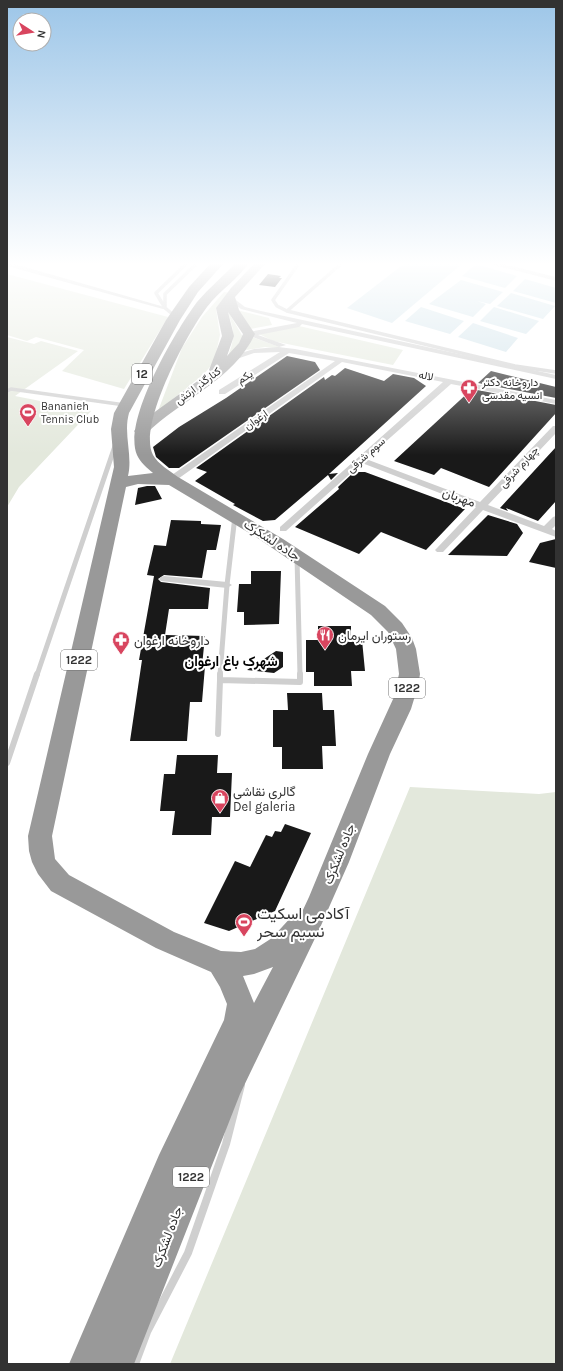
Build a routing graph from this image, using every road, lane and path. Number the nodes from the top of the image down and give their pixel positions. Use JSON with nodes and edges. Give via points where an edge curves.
{"nodes":[{"id":1,"x":170,"y":327,"type":"edge"},
{"id":2,"x":188,"y":327,"type":"edge"},
{"id":3,"x":226,"y":327,"type":"edge"},
{"id":4,"x":244,"y":327,"type":"edge"},
{"id":5,"x":289,"y":327,"type":"edge"},
{"id":6,"x":320,"y":327,"type":"edge"},
{"id":7,"x":353,"y":327,"type":"edge"},
{"id":8,"x":248,"y":334,"type":"junction"},
{"id":9,"x":291,"y":350,"type":"junction"},
{"id":10,"x":230,"y":360,"type":"junction"},
{"id":11,"x":341,"y":360,"type":"junction"},
{"id":12,"x":556,"y":372,"type":"edge"},
{"id":13,"x":211,"y":376,"type":"junction"},
{"id":14,"x":556,"y":378,"type":"edge"},
{"id":15,"x":449,"y":381,"type":"junction"},
{"id":16,"x":7,"y":392,"type":"edge"},
{"id":17,"x":222,"y":392,"type":"dead end"},
{"id":18,"x":556,"y":402,"type":"edge"},
{"id":19,"x":125,"y":405,"type":"junction"},
{"id":20,"x":556,"y":428,"type":"edge"},
{"id":21,"x":141,"y":431,"type":"junction"},
{"id":22,"x":119,"y":434,"type":"junction"},
{"id":23,"x":361,"y":460,"type":"junction"},
{"id":24,"x":120,"y":476,"type":"junction"},
{"id":25,"x":174,"y":480,"type":"junction"},
{"id":26,"x":483,"y":506,"type":"junction"},
{"id":27,"x":235,"y":516,"type":"junction"},
{"id":28,"x":556,"y":519,"type":"edge"},
{"id":29,"x":283,"y":529,"type":"dead end"},
{"id":30,"x":546,"y":530,"type":"junction"},
{"id":31,"x":556,"y":534,"type":"edge"},
{"id":32,"x":440,"y":550,"type":"dead end"},
{"id":33,"x":297,"y":556,"type":"junction"},
{"id":34,"x":164,"y":579,"type":"dead end"},
{"id":35,"x":227,"y":585,"type":"junction"},
{"id":36,"x":220,"y":680,"type":"junction"},
{"id":37,"x":218,"y":734,"type":"dead end"},
{"id":38,"x":7,"y":763,"type":"edge"},
{"id":39,"x":322,"y":897,"type":"junction"},
{"id":40,"x":220,"y":964,"type":"junction"},
{"id":41,"x":243,"y":1051,"type":"junction"},
{"id":42,"x":87,"y":1364,"type":"edge"},
{"id":43,"x":116,"y":1364,"type":"edge"},
{"id":44,"x":135,"y":1364,"type":"edge"}],
"edges":[{"from":1,"to":19,"type":"highway","number":"12"},
{"from":2,"to":21,"type":"highway","number":"12","via":[[159,381]]},
{"from":3,"to":13,"type":"main road","via":[[226,343]]},
{"from":4,"to":8,"type":"main road"},
{"from":5,"to":8,"type":"street"},
{"from":6,"to":14,"type":"street"},
{"from":7,"to":12,"type":"lane","via":[[515,366]]},
{"from":8,"to":9,"type":"street","name":"لاله"},
{"from":8,"to":10,"type":"main road","name":"کنارگذر ارتش","via":[[243,347]]},
{"from":9,"to":10,"type":"street","name":"لاله","via":[[258,350]]},
{"from":9,"to":11,"type":"street","name":"لاله"},
{"from":9,"to":17,"type":"street","name":"یکم"},
{"from":10,"to":13,"type":"main road","name":"کنارگذر ارتش"},
{"from":11,"to":15,"type":"street","name":"لاله"},
{"from":11,"to":25,"type":"street","name":"ارغوان"},
{"from":13,"to":21,"type":"main road","name":"کنارگذر ارتش"},
{"from":15,"to":18,"type":"street","name":"لاله"},
{"from":15,"to":23,"type":"street","name":"سوم شرقی"},
{"from":16,"to":19,"type":"lane","via":[[11,389]]},
{"from":19,"to":22,"type":"highway","number":"12","via":[[118,424]]},
{"from":20,"to":26,"type":"street","name":"چهارم شرقی"},
{"from":21,"to":22,"type":"highway"},
{"from":21,"to":25,"type":"highway","name":"جاده لشکرک","number":"1222","via":[[145,456],[158,470]]},
{"from":22,"to":24,"type":"highway","number":"1222","via":[[122,454]]},
{"from":22,"to":38,"type":"lane"},
{"from":23,"to":26,"type":"street","name":"مهربان"},
{"from":23,"to":29,"type":"street","name":"سوم شرقی"},
{"from":24,"to":25,"type":"highway","number":"1222","via":[[132,479],[145,477]]},
{"from":24,"to":40,"type":"highway","number":"1222","via":[[40,836],[40,853],[48,870],[60,883],[165,940]]},
{"from":25,"to":27,"type":"highway","name":"جاده لشکرک","number":"1222"},
{"from":26,"to":30,"type":"street","name":"مهربان"},
{"from":26,"to":32,"type":"street","name":"چهارم شرقی"},
{"from":27,"to":33,"type":"highway","name":"جاده لشکرک","number":"1222"},
{"from":27,"to":35,"type":"lane"},
{"from":28,"to":30,"type":"street"},
{"from":30,"to":31,"type":"street","name":"مهربان"},
{"from":33,"to":36,"type":"lane","via":[[300,682]]},
{"from":33,"to":39,"type":"highway","name":"جاده لشکرک","number":"1222","via":[[388,618],[404,643],[409,660],[410,674],[401,706],[383,742]]},
{"from":34,"to":35,"type":"street"},
{"from":35,"to":36,"type":"lane"},
{"from":36,"to":37,"type":"lane"},
{"from":39,"to":40,"type":"highway","number":"1222","via":[[297,930],[275,951],[255,962]]},
{"from":39,"to":41,"type":"highway","name":"جاده لشکرک","number":"1222","via":[[287,970]]},
{"from":40,"to":42,"type":"highway","name":"جاده لشکرک","number":"1222","via":[[231,980],[241,1004],[238,1022],[170,1166]]},
{"from":41,"to":43,"type":"highway","name":"جاده لشکرک","number":"1222"},
{"from":41,"to":44,"type":"lane","via":[[241,1092],[191,1246],[147,1332]]}]}
